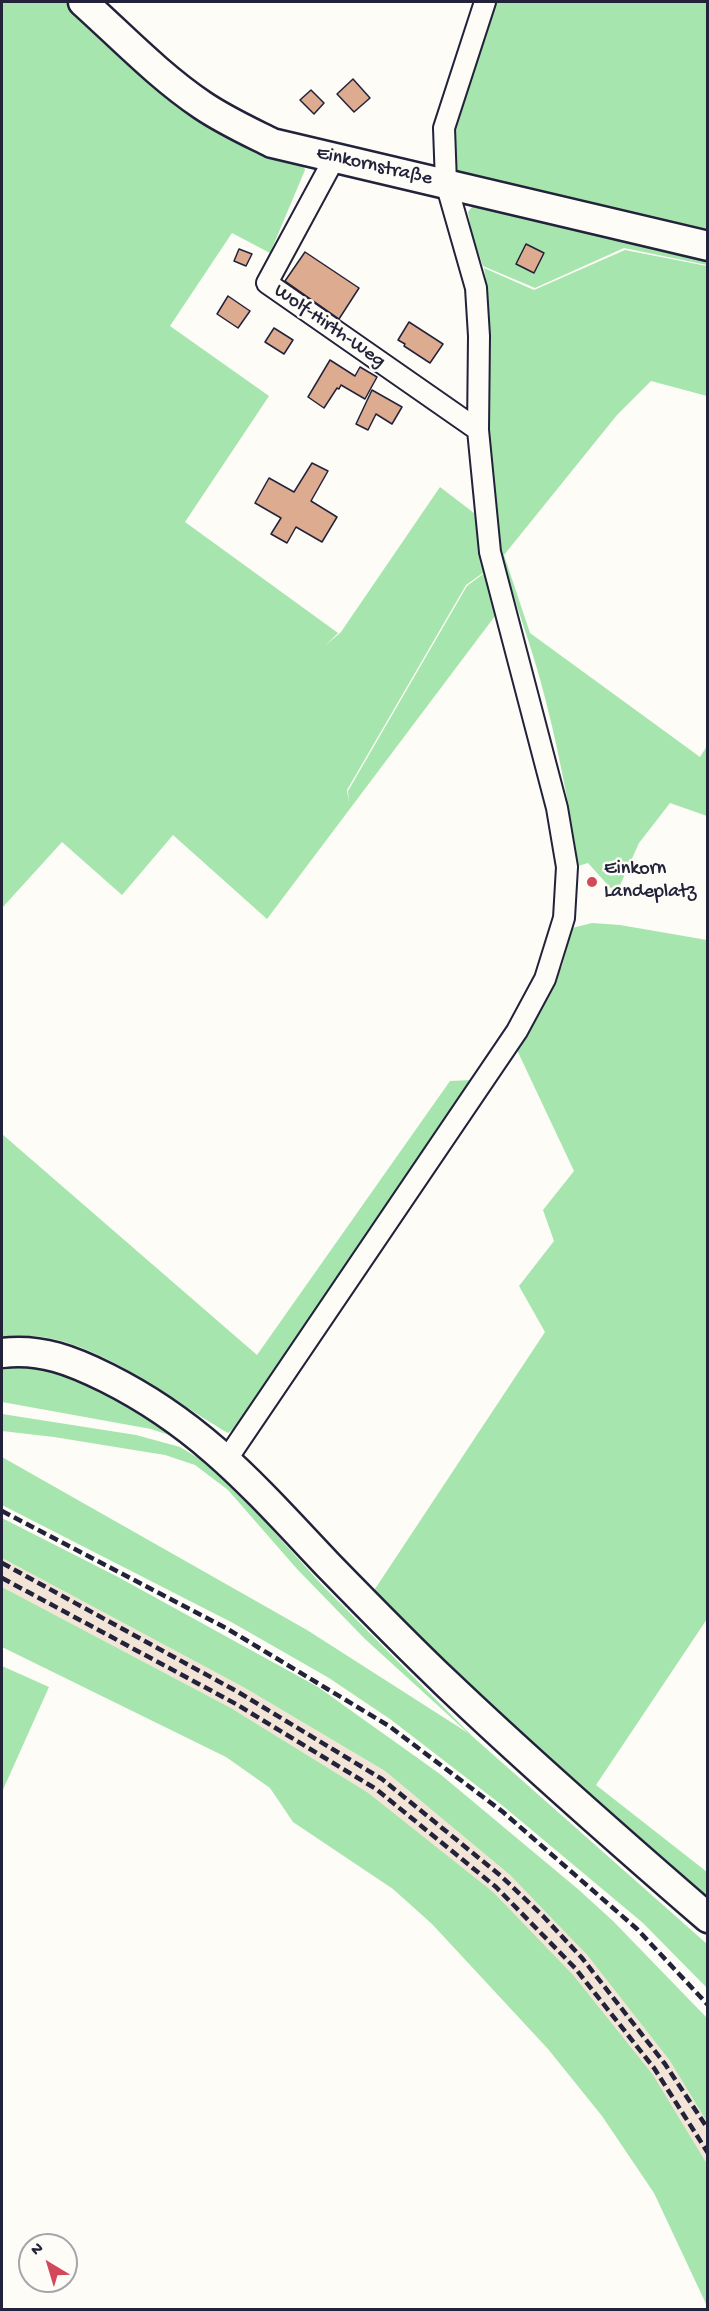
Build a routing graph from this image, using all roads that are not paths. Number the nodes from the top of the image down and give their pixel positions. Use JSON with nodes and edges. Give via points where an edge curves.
{"nodes":[{"id":1,"x":83,"y":2,"type":"edge"},
{"id":2,"x":484,"y":2,"type":"edge"},
{"id":3,"x":334,"y":159,"type":"junction"},
{"id":4,"x":446,"y":183,"type":"junction"},
{"id":5,"x":708,"y":246,"type":"edge"},
{"id":6,"x":478,"y":430,"type":"junction"},
{"id":7,"x":2,"y":1353,"type":"edge"},
{"id":8,"x":227,"y":1459,"type":"junction"},
{"id":9,"x":708,"y":1918,"type":"edge"}],
"edges":[{"from":1,"to":3,"type":"main road","name":"Einkornstraße","via":[[201,105],[272,143]]},
{"from":2,"to":4,"type":"street","via":[[444,128]]},
{"from":3,"to":4,"type":"main road","name":"Einkornstraße"},
{"from":3,"to":6,"type":"street","name":"Wolf-Hirth-Weg","via":[[267,283]]},
{"from":4,"to":5,"type":"main road","name":"Einkornstraße"},
{"from":4,"to":6,"type":"street","via":[[476,288]]},
{"from":6,"to":8,"type":"street","via":[[490,552],[557,808],[567,867],[564,918],[544,979],[517,1031]]},
{"from":7,"to":8,"type":"main road","via":[[30,1352],[72,1361],[160,1407]]},
{"from":8,"to":9,"type":"main road","via":[[462,1698]]}]}
